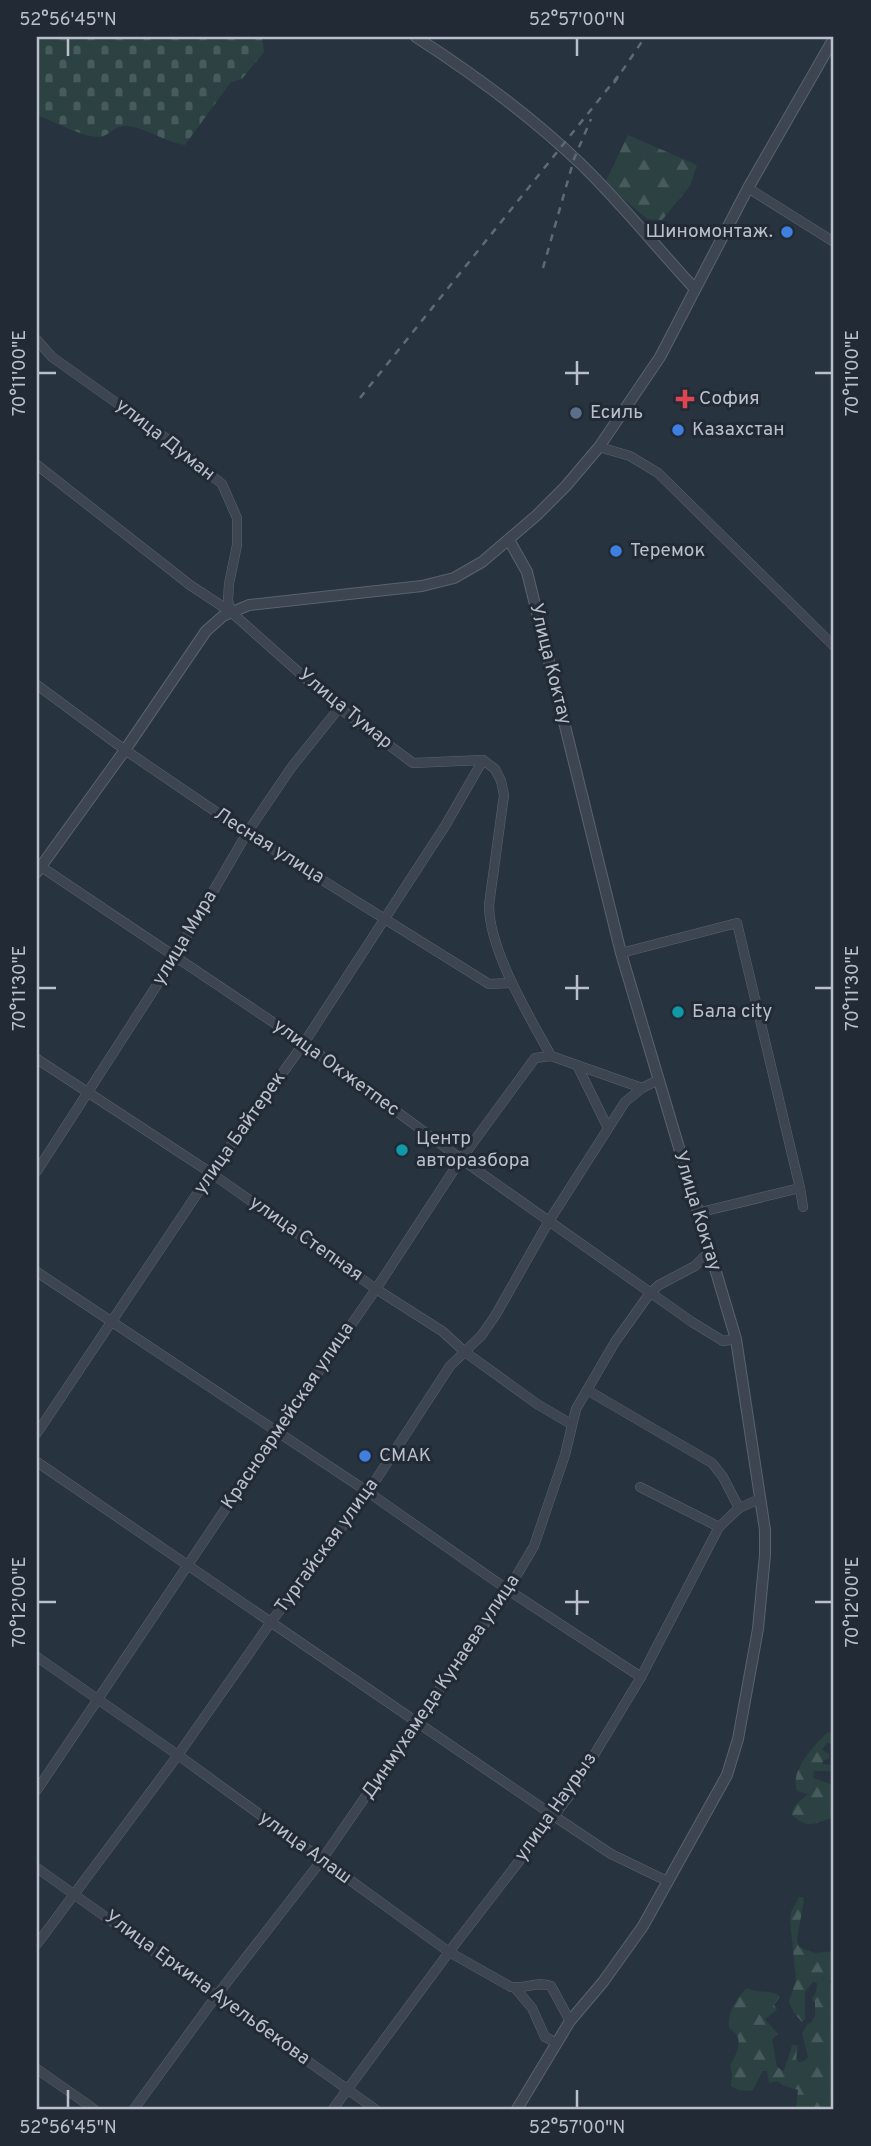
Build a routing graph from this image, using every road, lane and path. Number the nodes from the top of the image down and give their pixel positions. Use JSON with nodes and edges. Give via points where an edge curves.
{"nodes":[{"id":1,"x":416,"y":37,"type":"edge"},
{"id":2,"x":834,"y":38,"type":"edge"},
{"id":3,"x":748,"y":188,"type":"junction"},
{"id":4,"x":834,"y":242,"type":"edge"},
{"id":5,"x":695,"y":289,"type":"junction"},
{"id":6,"x":37,"y":340,"type":"edge"},
{"id":7,"x":599,"y":447,"type":"junction"},
{"id":8,"x":37,"y":466,"type":"edge"},
{"id":9,"x":509,"y":540,"type":"junction"},
{"id":10,"x":231,"y":612,"type":"junction"},
{"id":11,"x":834,"y":646,"type":"edge"},
{"id":12,"x":37,"y":685,"type":"edge"},
{"id":13,"x":339,"y":708,"type":"junction"},
{"id":14,"x":125,"y":750,"type":"junction"},
{"id":15,"x":483,"y":761,"type":"junction"},
{"id":16,"x":247,"y":833,"type":"junction"},
{"id":17,"x":38,"y":868,"type":"edge"},
{"id":18,"x":385,"y":918,"type":"junction"},
{"id":19,"x":621,"y":953,"type":"junction"},
{"id":20,"x":175,"y":957,"type":"junction"},
{"id":21,"x":512,"y":983,"type":"junction"},
{"id":22,"x":303,"y":1043,"type":"junction"},
{"id":23,"x":551,"y":1056,"type":"junction"},
{"id":24,"x":37,"y":1059,"type":"edge"},
{"id":25,"x":577,"y":1065,"type":"junction"},
{"id":26,"x":658,"y":1080,"type":"junction"},
{"id":27,"x":642,"y":1088,"type":"junction"},
{"id":28,"x":86,"y":1093,"type":"junction"},
{"id":29,"x":608,"y":1128,"type":"junction"},
{"id":30,"x":461,"y":1159,"type":"junction"},
{"id":31,"x":37,"y":1171,"type":"edge"},
{"id":32,"x":211,"y":1173,"type":"junction"},
{"id":33,"x":800,"y":1188,"type":"junction"},
{"id":34,"x":803,"y":1207,"type":"dead end"},
{"id":35,"x":697,"y":1213,"type":"junction"},
{"id":36,"x":549,"y":1221,"type":"junction"},
{"id":37,"x":709,"y":1252,"type":"junction"},
{"id":38,"x":37,"y":1272,"type":"edge"},
{"id":39,"x":376,"y":1289,"type":"junction"},
{"id":40,"x":650,"y":1293,"type":"junction"},
{"id":41,"x":111,"y":1322,"type":"junction"},
{"id":42,"x":736,"y":1339,"type":"junction"},
{"id":43,"x":465,"y":1352,"type":"junction"},
{"id":44,"x":587,"y":1390,"type":"junction"},
{"id":45,"x":571,"y":1423,"type":"junction"},
{"id":46,"x":276,"y":1432,"type":"junction"},
{"id":47,"x":37,"y":1433,"type":"edge"},
{"id":48,"x":37,"y":1462,"type":"edge"},
{"id":49,"x":640,"y":1487,"type":"dead end"},
{"id":50,"x":368,"y":1492,"type":"junction"},
{"id":51,"x":760,"y":1499,"type":"junction"},
{"id":52,"x":739,"y":1508,"type":"junction"},
{"id":53,"x":719,"y":1527,"type":"junction"},
{"id":54,"x":187,"y":1566,"type":"junction"},
{"id":55,"x":508,"y":1590,"type":"junction"},
{"id":56,"x":271,"y":1622,"type":"junction"},
{"id":57,"x":37,"y":1657,"type":"edge"},
{"id":58,"x":641,"y":1677,"type":"junction"},
{"id":59,"x":98,"y":1698,"type":"junction"},
{"id":60,"x":419,"y":1722,"type":"junction"},
{"id":61,"x":178,"y":1755,"type":"junction"},
{"id":62,"x":37,"y":1790,"type":"edge"},
{"id":63,"x":554,"y":1816,"type":"junction"},
{"id":64,"x":321,"y":1861,"type":"junction"},
{"id":65,"x":37,"y":1868,"type":"edge"},
{"id":66,"x":667,"y":1881,"type":"junction"},
{"id":67,"x":75,"y":1894,"type":"junction"},
{"id":68,"x":37,"y":1944,"type":"edge"},
{"id":69,"x":449,"y":1952,"type":"junction"},
{"id":70,"x":515,"y":1988,"type":"junction"},
{"id":71,"x":217,"y":1995,"type":"junction"},
{"id":72,"x":570,"y":2021,"type":"junction"},
{"id":73,"x":557,"y":2043,"type":"junction"},
{"id":74,"x":37,"y":2069,"type":"edge"},
{"id":75,"x":348,"y":2089,"type":"junction"},
{"id":76,"x":94,"y":2109,"type":"edge"},
{"id":77,"x":134,"y":2109,"type":"edge"},
{"id":78,"x":333,"y":2109,"type":"edge"},
{"id":79,"x":375,"y":2109,"type":"edge"},
{"id":80,"x":517,"y":2109,"type":"edge"}],
"edges":[{"from":1,"to":5,"type":"street","via":[[512,103],[584,167]]},
{"from":2,"to":3,"type":"street"},
{"from":3,"to":4,"type":"street"},
{"from":3,"to":5,"type":"street"},
{"from":5,"to":7,"type":"street","via":[[660,357]]},
{"from":6,"to":10,"type":"street","name":"улица Думан","via":[[52,357],[222,484],[237,518],[229,584]]},
{"from":7,"to":9,"type":"street"},
{"from":7,"to":11,"type":"street","via":[[630,456],[658,472]]},
{"from":8,"to":10,"type":"street","name":"Улица Тумар"},
{"from":9,"to":10,"type":"street","via":[[454,578],[249,605]]},
{"from":9,"to":19,"type":"street","name":"Улица Коктау","via":[[527,572]]},
{"from":10,"to":13,"type":"street","name":"Улица Тумар"},
{"from":10,"to":14,"type":"street","via":[[206,631]]},
{"from":12,"to":14,"type":"street","name":"Лесная улица"},
{"from":13,"to":15,"type":"street","name":"Улица Тумар","via":[[413,763]]},
{"from":13,"to":16,"type":"street","name":"улица Мира"},
{"from":14,"to":16,"type":"street","name":"Лесная улица"},
{"from":14,"to":17,"type":"street"},
{"from":15,"to":18,"type":"street","name":"улица Байтерек"},
{"from":15,"to":21,"type":"street","via":[[495,769],[504,794],[489,920]]},
{"from":16,"to":18,"type":"street","name":"Лесная улица"},
{"from":16,"to":20,"type":"street","name":"улица Мира"},
{"from":17,"to":20,"type":"street","name":"улица Окжетпес"},
{"from":18,"to":21,"type":"street","name":"Лесная улица","via":[[489,984]]},
{"from":18,"to":22,"type":"street","name":"улица Байтерек"},
{"from":19,"to":26,"type":"street","name":"Улица Коктау"},
{"from":19,"to":33,"type":"street","via":[[737,923]]},
{"from":20,"to":22,"type":"street","name":"улица Окжетпес"},
{"from":20,"to":28,"type":"street","name":"улица Мира"},
{"from":21,"to":23,"type":"street"},
{"from":22,"to":30,"type":"street","name":"улица Окжетпес"},
{"from":22,"to":32,"type":"street","name":"улица Байтерек"},
{"from":23,"to":25,"type":"street"},
{"from":23,"to":30,"type":"street","name":"Красноармейская улица","via":[[535,1058]]},
{"from":24,"to":28,"type":"street","name":"улица Степная"},
{"from":25,"to":27,"type":"street"},
{"from":25,"to":29,"type":"street"},
{"from":26,"to":27,"type":"street","name":"Тургайская улица"},
{"from":26,"to":35,"type":"street","name":"Улица Коктау"},
{"from":27,"to":29,"type":"street","name":"Тургайская улица","via":[[625,1102]]},
{"from":28,"to":31,"type":"street","name":"улица Мира"},
{"from":28,"to":32,"type":"street","name":"улица Степная"},
{"from":29,"to":36,"type":"street","name":"Тургайская улица"},
{"from":30,"to":36,"type":"street","name":"улица Окжетпес"},
{"from":30,"to":39,"type":"street","name":"Красноармейская улица"},
{"from":32,"to":39,"type":"street","name":"улица Степная"},
{"from":32,"to":41,"type":"street","name":"улица Байтерек"},
{"from":33,"to":34,"type":"street"},
{"from":33,"to":35,"type":"street"},
{"from":35,"to":37,"type":"street","name":"Улица Коктау"},
{"from":36,"to":40,"type":"street","name":"улица Окжетпес"},
{"from":36,"to":43,"type":"street","name":"Тургайская улица","via":[[495,1316]]},
{"from":37,"to":40,"type":"street","name":"Динмухамеда Кунаева улица","via":[[695,1266]]},
{"from":37,"to":42,"type":"street","name":"Улица Коктау"},
{"from":38,"to":41,"type":"street"},
{"from":39,"to":43,"type":"street","name":"улица Степная","via":[[442,1331]]},
{"from":39,"to":46,"type":"street","name":"Красноармейская улица"},
{"from":40,"to":42,"type":"street","name":"улица Окжетпес","via":[[715,1338],[723,1342]]},
{"from":40,"to":44,"type":"street","name":"Динмухамеда Кунаева улица"},
{"from":41,"to":46,"type":"street"},
{"from":41,"to":47,"type":"street","name":"улица Байтерек"},
{"from":42,"to":51,"type":"street","name":"Улица Коктау"},
{"from":43,"to":45,"type":"street","name":"улица Степная"},
{"from":43,"to":50,"type":"street","name":"Тургайская улица","via":[[450,1366]]},
{"from":44,"to":45,"type":"street","name":"Динмухамеда Кунаева улица"},
{"from":44,"to":52,"type":"street","via":[[712,1463]]},
{"from":45,"to":55,"type":"street","name":"Динмухамеда Кунаева улица","via":[[534,1546]]},
{"from":46,"to":50,"type":"street"},
{"from":46,"to":54,"type":"street","name":"Красноармейская улица"},
{"from":48,"to":54,"type":"street"},
{"from":49,"to":53,"type":"street"},
{"from":50,"to":55,"type":"street"},
{"from":50,"to":56,"type":"street","name":"Тургайская улица"},
{"from":51,"to":52,"type":"street","name":"улица Наурыз"},
{"from":51,"to":66,"type":"street","name":"Улица Коктау","via":[[765,1555],[758,1629],[738,1739],[727,1775]]},
{"from":52,"to":53,"type":"street","name":"улица Наурыз"},
{"from":53,"to":58,"type":"street","name":"улица Наурыз"},
{"from":54,"to":56,"type":"street"},
{"from":54,"to":59,"type":"street","name":"Красноармейская улица"},
{"from":55,"to":58,"type":"street"},
{"from":55,"to":60,"type":"street","name":"Динмухамеда Кунаева улица"},
{"from":56,"to":60,"type":"street"},
{"from":56,"to":61,"type":"street","name":"Тургайская улица"},
{"from":57,"to":59,"type":"street","name":"улица Алаш"},
{"from":58,"to":63,"type":"street","name":"улица Наурыз"},
{"from":59,"to":61,"type":"street","name":"улица Алаш"},
{"from":59,"to":62,"type":"street","name":"Красноармейская улица"},
{"from":60,"to":63,"type":"street"},
{"from":60,"to":64,"type":"street","name":"Динмухамеда Кунаева улица"},
{"from":61,"to":64,"type":"street","name":"улица Алаш"},
{"from":61,"to":67,"type":"street","name":"Тургайская улица"},
{"from":63,"to":66,"type":"street","via":[[611,1854]]},
{"from":63,"to":69,"type":"street","name":"улица Наурыз"},
{"from":64,"to":69,"type":"street","name":"улица Алаш"},
{"from":64,"to":71,"type":"street","name":"Динмухамеда Кунаева улица"},
{"from":65,"to":67,"type":"street","name":"Улица Еркина Ауельбекова"},
{"from":66,"to":72,"type":"street","name":"Улица Коктау","via":[[643,1926]]},
{"from":67,"to":68,"type":"street","name":"Тургайская улица"},
{"from":67,"to":71,"type":"street","name":"Улица Еркина Ауельбекова"},
{"from":69,"to":70,"type":"street","name":"улица Алаш"},
{"from":69,"to":75,"type":"street","name":"улица Наурыз"},
{"from":70,"to":72,"type":"street","via":[[551,1986]]},
{"from":70,"to":73,"type":"street","via":[[532,2008],[545,2037]]},
{"from":71,"to":75,"type":"street","name":"Улица Еркина Ауельбекова"},
{"from":71,"to":77,"type":"street","name":"Динмухамеда Кунаева улица"},
{"from":72,"to":73,"type":"street","name":"Улица Коктау"},
{"from":73,"to":80,"type":"street","name":"Улица Коктау"},
{"from":74,"to":76,"type":"street"},
{"from":75,"to":78,"type":"street","name":"улица Наурыз"},
{"from":75,"to":79,"type":"street","name":"Улица Еркина Ауельбекова"}]}
